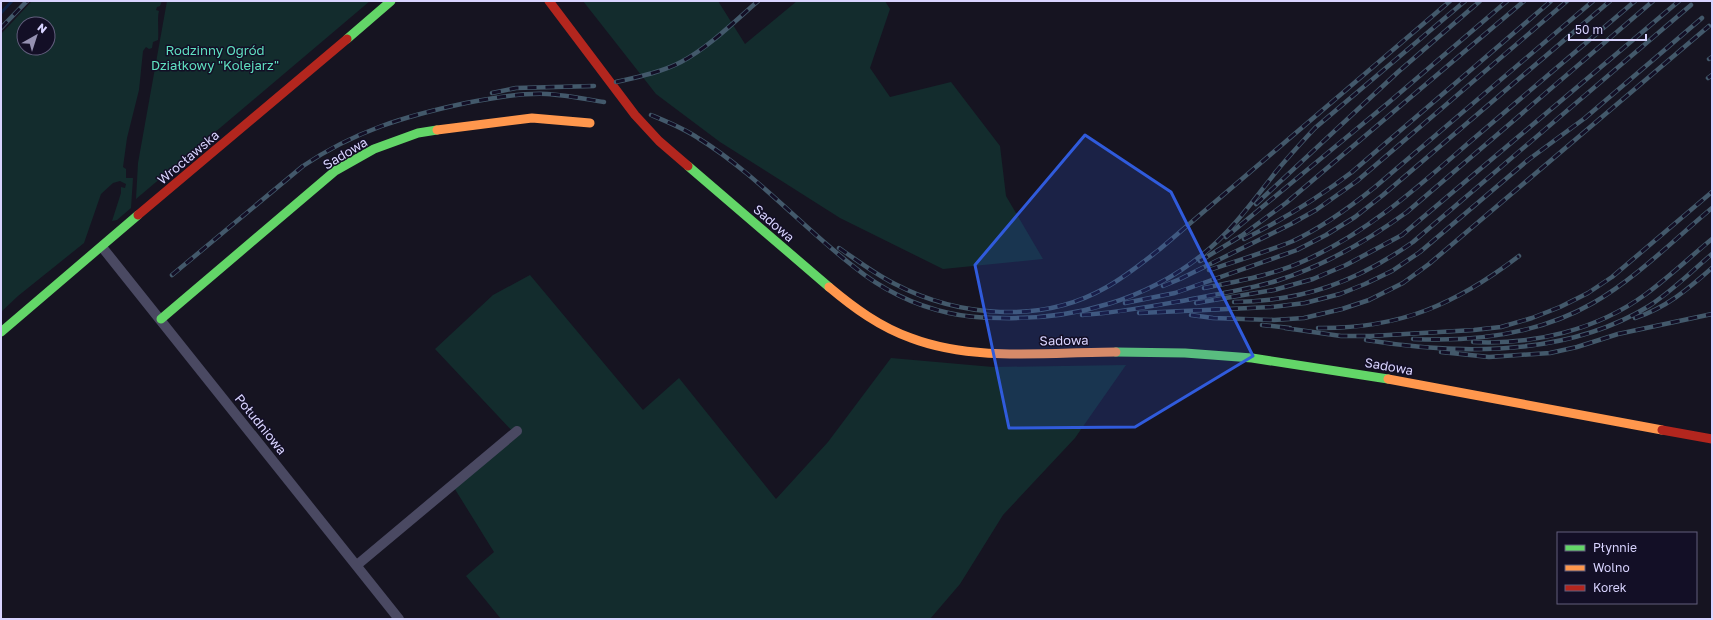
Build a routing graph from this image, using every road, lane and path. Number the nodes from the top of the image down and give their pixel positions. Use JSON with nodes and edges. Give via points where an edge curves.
{"nodes":[{"id":1,"x":391,"y":1,"type":"edge"},
{"id":2,"x":549,"y":1,"type":"edge"},
{"id":3,"x":590,"y":124,"type":"dead end"},
{"id":4,"x":104,"y":249,"type":"junction"},
{"id":5,"x":161,"y":319,"type":"junction"},
{"id":6,"x":1,"y":332,"type":"edge"},
{"id":7,"x":516,"y":431,"type":"dead end"},
{"id":8,"x":1712,"y":439,"type":"edge"},
{"id":9,"x":357,"y":565,"type":"junction"},
{"id":10,"x":399,"y":619,"type":"edge"}],
"edges":[{"from":1,"to":4,"type":"street","name":"Wrocławska","via":[[123,228]]},
{"from":2,"to":8,"type":"street","name":"Sadowa","via":[[636,115],[660,141],[854,309],[912,339],[956,350],[1007,354],[1185,353],[1252,358],[1464,392]]},
{"from":3,"to":5,"type":"street","name":"Sadowa","via":[[532,118],[418,133],[374,149],[335,171]]},
{"from":4,"to":5,"type":"street","name":"Południowa"},
{"from":4,"to":6,"type":"street","name":"Wrocławska","via":[[85,261]]},
{"from":5,"to":9,"type":"street","name":"Południowa"},
{"from":7,"to":9,"type":"street"},
{"from":9,"to":10,"type":"street","name":"Południowa"}]}
